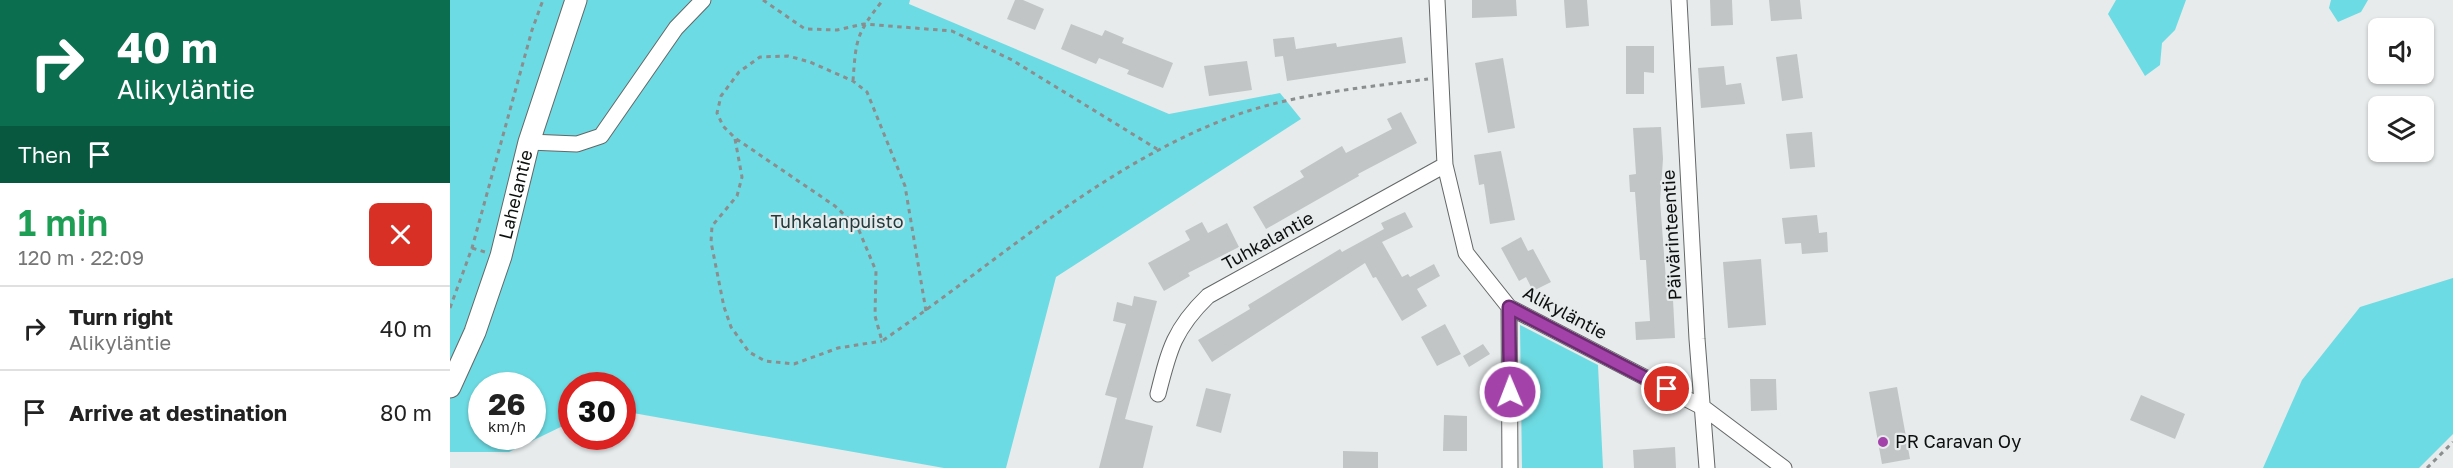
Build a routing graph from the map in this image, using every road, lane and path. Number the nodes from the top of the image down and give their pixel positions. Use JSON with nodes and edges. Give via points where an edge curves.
{"nodes":[{"id":1,"x":543,"y":0,"type":"edge"},
{"id":2,"x":576,"y":0,"type":"edge"},
{"id":3,"x":702,"y":0,"type":"edge"},
{"id":4,"x":763,"y":0,"type":"edge"},
{"id":5,"x":883,"y":0,"type":"edge"},
{"id":6,"x":1437,"y":0,"type":"edge"},
{"id":7,"x":1679,"y":0,"type":"edge"},
{"id":8,"x":864,"y":24,"type":"junction"},
{"id":9,"x":1441,"y":78,"type":"junction"},
{"id":10,"x":853,"y":81,"type":"junction"},
{"id":11,"x":735,"y":138,"type":"junction"},
{"id":12,"x":529,"y":142,"type":"junction"},
{"id":13,"x":1158,"y":150,"type":"junction"},
{"id":14,"x":1445,"y":165,"type":"junction"},
{"id":15,"x":1509,"y":307,"type":"junction"},
{"id":16,"x":450,"y":308,"type":"edge"},
{"id":17,"x":926,"y":311,"type":"junction"},
{"id":18,"x":882,"y":341,"type":"junction"},
{"id":19,"x":450,"y":387,"type":"edge"},
{"id":20,"x":1158,"y":394,"type":"dead end"},
{"id":21,"x":1704,"y":408,"type":"junction"},
{"id":22,"x":2453,"y":442,"type":"edge"},
{"id":23,"x":1510,"y":468,"type":"edge"},
{"id":24,"x":1707,"y":468,"type":"edge"},
{"id":25,"x":1784,"y":468,"type":"edge"},
{"id":26,"x":2427,"y":468,"type":"edge"}],
"edges":[{"from":1,"to":16,"type":"path","via":[[472,248]]},
{"from":2,"to":12,"type":"main road","name":"Lahelantie"},
{"from":3,"to":12,"type":"street","via":[[676,28],[601,136],[577,144]]},
{"from":4,"to":8,"type":"path","via":[[805,29],[837,30]]},
{"from":5,"to":8,"type":"path"},
{"from":6,"to":9,"type":"street","name":"Alikyläntie"},
{"from":7,"to":21,"type":"street","name":"Päivärinteentie"},
{"from":8,"to":10,"type":"path","via":[[856,42]]},
{"from":8,"to":13,"type":"path","via":[[952,31],[1012,60]]},
{"from":9,"to":13,"type":"path","via":[[1317,94],[1229,118]]},
{"from":9,"to":14,"type":"street","name":"Alikyläntie"},
{"from":10,"to":11,"type":"path","via":[[788,56],[760,57],[739,72],[721,96],[717,113]]},
{"from":10,"to":17,"type":"path","via":[[867,92],[905,186]]},
{"from":11,"to":18,"type":"path","via":[[835,206],[858,228],[876,271],[875,316]]},
{"from":11,"to":18,"type":"path","via":[[742,177],[737,196],[712,226],[711,242],[724,307],[731,327],[749,352],[765,361],[794,364],[838,348]]},
{"from":12,"to":19,"type":"main road","name":"Lahelantie","via":[[501,256],[475,332]]},
{"from":13,"to":17,"type":"path","via":[[1025,235]]},
{"from":14,"to":15,"type":"street","name":"Alikyläntie","via":[[1466,253]]},
{"from":14,"to":20,"type":"street","name":"Tuhkalantie","via":[[1208,296],[1186,317],[1170,347]]},
{"from":15,"to":21,"type":"street","name":"Alikyläntie"},
{"from":15,"to":23,"type":"street"},
{"from":17,"to":18,"type":"path"},
{"from":21,"to":24,"type":"street","name":"Päivärinteentie"},
{"from":21,"to":25,"type":"street","name":"Alikyläntie"},
{"from":22,"to":26,"type":"path"}]}
